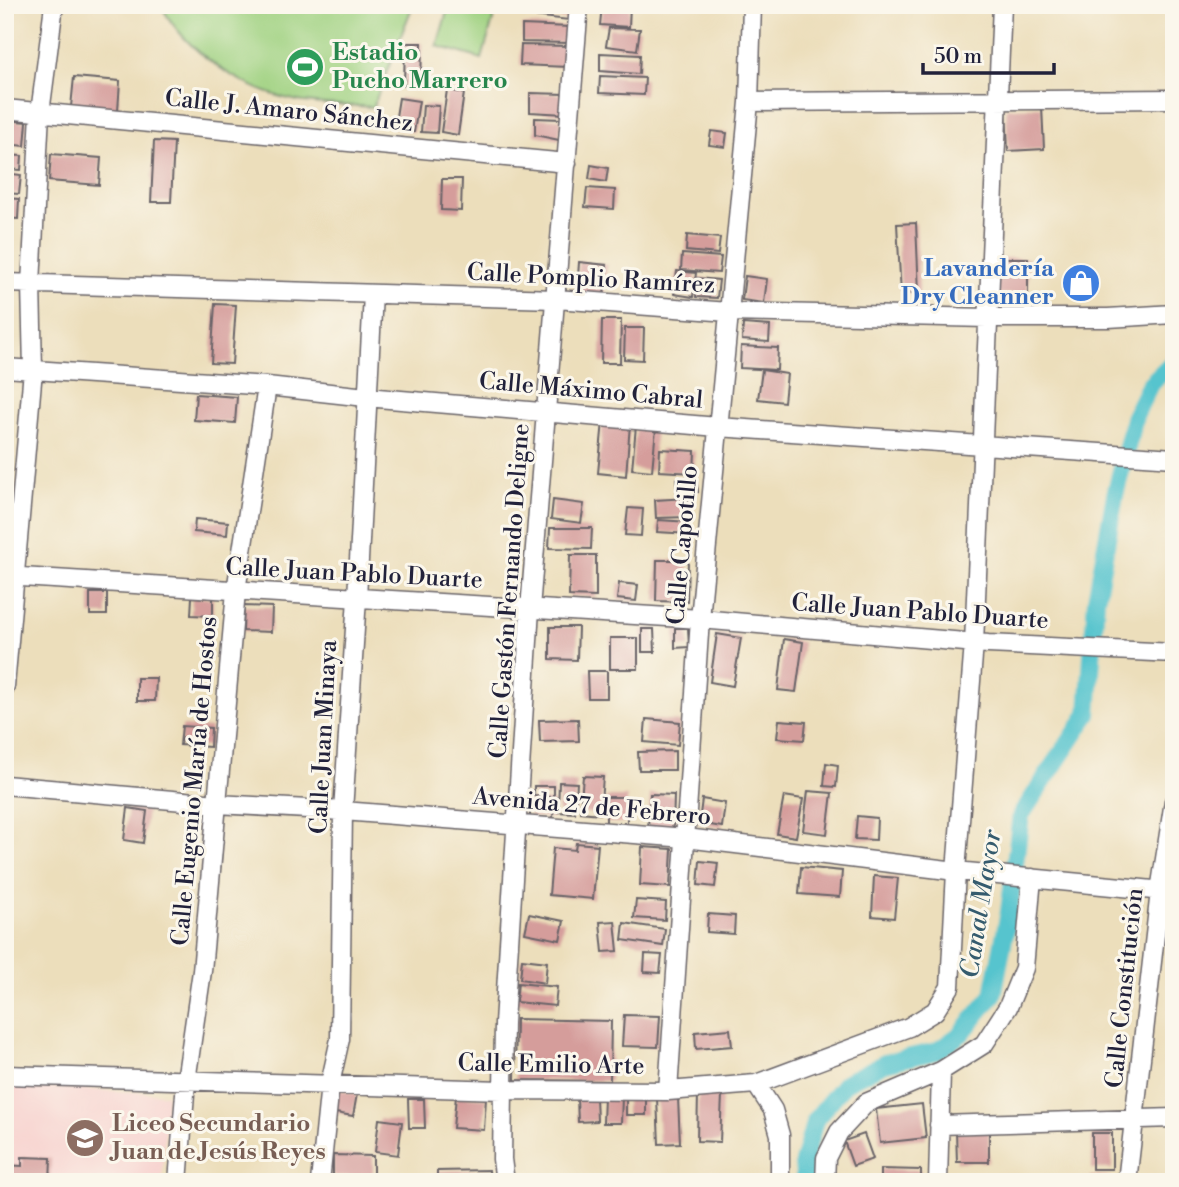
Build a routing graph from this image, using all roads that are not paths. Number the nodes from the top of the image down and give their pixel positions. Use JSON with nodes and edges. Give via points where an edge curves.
{"nodes":[{"id":1,"x":54,"y":5,"type":"edge"},
{"id":2,"x":579,"y":5,"type":"edge"},
{"id":3,"x":752,"y":5,"type":"edge"},
{"id":4,"x":1002,"y":5,"type":"edge"},
{"id":5,"x":996,"y":98,"type":"junction"},
{"id":6,"x":1174,"y":99,"type":"edge"},
{"id":7,"x":749,"y":102,"type":"junction"},
{"id":8,"x":5,"y":109,"type":"edge"},
{"id":9,"x":40,"y":113,"type":"junction"},
{"id":10,"x":567,"y":163,"type":"junction"},
{"id":11,"x":5,"y":283,"type":"edge"},
{"id":12,"x":31,"y":284,"type":"junction"},
{"id":13,"x":373,"y":294,"type":"junction"},
{"id":14,"x":556,"y":299,"type":"junction"},
{"id":15,"x":729,"y":312,"type":"junction"},
{"id":16,"x":1174,"y":314,"type":"edge"},
{"id":17,"x":987,"y":318,"type":"junction"},
{"id":18,"x":5,"y":368,"type":"edge"},
{"id":19,"x":33,"y":370,"type":"junction"},
{"id":20,"x":267,"y":386,"type":"junction"},
{"id":21,"x":366,"y":397,"type":"junction"},
{"id":22,"x":548,"y":411,"type":"junction"},
{"id":23,"x":718,"y":427,"type":"junction"},
{"id":24,"x":984,"y":445,"type":"junction"},
{"id":25,"x":1174,"y":458,"type":"edge"},
{"id":26,"x":10,"y":577,"type":"edge"},
{"id":27,"x":236,"y":591,"type":"junction"},
{"id":28,"x":358,"y":598,"type":"junction"},
{"id":29,"x":530,"y":609,"type":"junction"},
{"id":30,"x":701,"y":619,"type":"junction"},
{"id":31,"x":974,"y":643,"type":"junction"},
{"id":32,"x":1174,"y":653,"type":"edge"},
{"id":33,"x":5,"y":686,"type":"edge"},
{"id":34,"x":5,"y":785,"type":"edge"},
{"id":35,"x":1174,"y":800,"type":"edge"},
{"id":36,"x":217,"y":804,"type":"junction"},
{"id":37,"x":343,"y":811,"type":"junction"},
{"id":38,"x":517,"y":826,"type":"junction"},
{"id":39,"x":686,"y":838,"type":"junction"},
{"id":40,"x":956,"y":870,"type":"junction"},
{"id":41,"x":1029,"y":878,"type":"junction"},
{"id":42,"x":1167,"y":891,"type":"edge"},
{"id":43,"x":941,"y":1071,"type":"junction"},
{"id":44,"x":5,"y":1075,"type":"edge"},
{"id":45,"x":186,"y":1081,"type":"junction"},
{"id":46,"x":330,"y":1084,"type":"junction"},
{"id":47,"x":756,"y":1084,"type":"junction"},
{"id":48,"x":502,"y":1090,"type":"junction"},
{"id":49,"x":668,"y":1091,"type":"junction"},
{"id":50,"x":1174,"y":1118,"type":"edge"},
{"id":51,"x":1135,"y":1120,"type":"junction"},
{"id":52,"x":939,"y":1125,"type":"junction"},
{"id":53,"x":178,"y":1182,"type":"edge"},
{"id":54,"x":320,"y":1182,"type":"edge"},
{"id":55,"x":505,"y":1182,"type":"edge"},
{"id":56,"x":780,"y":1182,"type":"edge"},
{"id":57,"x":825,"y":1182,"type":"edge"},
{"id":58,"x":938,"y":1182,"type":"edge"},
{"id":59,"x":1128,"y":1182,"type":"edge"}],
"edges":[{"from":1,"to":9,"type":"street"},
{"from":2,"to":10,"type":"street","name":"Calle Gastón Fernando Deligne"},
{"from":3,"to":7,"type":"street","name":"Calle Capotillo"},
{"from":4,"to":5,"type":"street","name":"Calle Emilio Arte"},
{"from":5,"to":6,"type":"street"},
{"from":5,"to":7,"type":"street"},
{"from":5,"to":17,"type":"street","name":"Calle Emilio Arte"},
{"from":7,"to":15,"type":"street","name":"Calle Capotillo"},
{"from":8,"to":9,"type":"street","name":"Calle J. Amaro Sánchez"},
{"from":9,"to":10,"type":"street","name":"Calle J. Amaro Sánchez"},
{"from":9,"to":12,"type":"street"},
{"from":10,"to":14,"type":"street","name":"Calle Gastón Fernando Deligne"},
{"from":11,"to":12,"type":"street","name":"Calle Pomplio Ramírez"},
{"from":12,"to":13,"type":"street","name":"Calle Pomplio Ramírez"},
{"from":12,"to":19,"type":"street"},
{"from":13,"to":14,"type":"street","name":"Calle Pomplio Ramírez"},
{"from":13,"to":21,"type":"street","name":"Calle Juan Minaya"},
{"from":14,"to":15,"type":"street","name":"Calle Pomplio Ramírez"},
{"from":14,"to":22,"type":"street","name":"Calle Gastón Fernando Deligne"},
{"from":15,"to":17,"type":"street","name":"Calle Pomplio Ramírez"},
{"from":15,"to":23,"type":"street","name":"Calle Capotillo"},
{"from":16,"to":17,"type":"street","name":"Calle Pomplio Ramírez"},
{"from":17,"to":24,"type":"street","name":"Calle Emilio Arte"},
{"from":18,"to":19,"type":"street","name":"Calle Máximo Cabral"},
{"from":19,"to":20,"type":"street","name":"Calle Máximo Cabral"},
{"from":19,"to":26,"type":"street"},
{"from":20,"to":21,"type":"street","name":"Calle Máximo Cabral"},
{"from":20,"to":27,"type":"street","name":"Calle Eugenio María de Hostos"},
{"from":21,"to":22,"type":"street","name":"Calle Máximo Cabral"},
{"from":21,"to":28,"type":"street","name":"Calle Juan Minaya"},
{"from":22,"to":23,"type":"street","name":"Calle Máximo Cabral"},
{"from":22,"to":29,"type":"street","name":"Calle Gastón Fernando Deligne"},
{"from":23,"to":24,"type":"street","name":"Calle Máximo Cabral"},
{"from":23,"to":30,"type":"street","name":"Calle Capotillo"},
{"from":24,"to":25,"type":"street","name":"Calle Máximo Cabral"},
{"from":24,"to":31,"type":"street","name":"Calle Emilio Arte"},
{"from":26,"to":27,"type":"street","name":"Calle Juan Pablo Duarte"},
{"from":26,"to":33,"type":"street"},
{"from":27,"to":28,"type":"street","name":"Calle Juan Pablo Duarte"},
{"from":27,"to":36,"type":"street","name":"Calle Eugenio María de Hostos"},
{"from":28,"to":29,"type":"street","name":"Calle Juan Pablo Duarte"},
{"from":28,"to":37,"type":"street","name":"Calle Juan Minaya"},
{"from":29,"to":30,"type":"street","name":"Calle Juan Pablo Duarte"},
{"from":29,"to":38,"type":"street","name":"Calle Gastón Fernando Deligne"},
{"from":30,"to":31,"type":"street","name":"Calle Juan Pablo Duarte"},
{"from":30,"to":39,"type":"street","name":"Calle Capotillo"},
{"from":31,"to":32,"type":"street","name":"Calle Juan Pablo Duarte"},
{"from":31,"to":40,"type":"street","name":"Calle Emilio Arte"},
{"from":34,"to":36,"type":"street","name":"Avenida 27 de Febrero"},
{"from":35,"to":42,"type":"street","name":"Calle Constitución"},
{"from":36,"to":37,"type":"street","name":"Avenida 27 de Febrero"},
{"from":36,"to":45,"type":"street","name":"Calle Eugenio María de Hostos","via":[[202,971]]},
{"from":37,"to":38,"type":"street","name":"Avenida 27 de Febrero"},
{"from":37,"to":46,"type":"street","name":"Calle Juan Minaya","via":[[340,1039]]},
{"from":38,"to":39,"type":"street","name":"Avenida 27 de Febrero"},
{"from":38,"to":48,"type":"street","name":"Calle Gastón Fernando Deligne"},
{"from":39,"to":40,"type":"street","name":"Avenida 27 de Febrero"},
{"from":39,"to":49,"type":"street","name":"Calle Capotillo"},
{"from":40,"to":41,"type":"street","name":"Avenida 27 de Febrero"},
{"from":40,"to":47,"type":"street","name":"Calle Emilio Arte","via":[[950,987],[935,1012],[909,1027]]},
{"from":41,"to":42,"type":"street","name":"Avenida 27 de Febrero"},
{"from":41,"to":43,"type":"street","via":[[1024,968],[1008,1007],[984,1044]]},
{"from":42,"to":51,"type":"street","name":"Calle Constitución"},
{"from":43,"to":52,"type":"street"},
{"from":43,"to":57,"type":"street","via":[[866,1103],[839,1132],[826,1158]]},
{"from":44,"to":45,"type":"street","name":"Calle Emilio Arte"},
{"from":45,"to":46,"type":"street","name":"Calle Emilio Arte"},
{"from":45,"to":53,"type":"street","name":"Calle Eugenio María de Hostos"},
{"from":46,"to":48,"type":"street","name":"Calle Emilio Arte"},
{"from":46,"to":54,"type":"street","name":"Calle Juan Minaya"},
{"from":47,"to":49,"type":"street","name":"Calle Emilio Arte"},
{"from":47,"to":56,"type":"street","via":[[776,1122]]},
{"from":48,"to":49,"type":"street","name":"Calle Emilio Arte"},
{"from":48,"to":55,"type":"street","name":"Calle Gastón Fernando Deligne"},
{"from":50,"to":51,"type":"street"},
{"from":51,"to":52,"type":"street"},
{"from":51,"to":59,"type":"street","name":"Calle Constitución"},
{"from":52,"to":58,"type":"street"}]}
